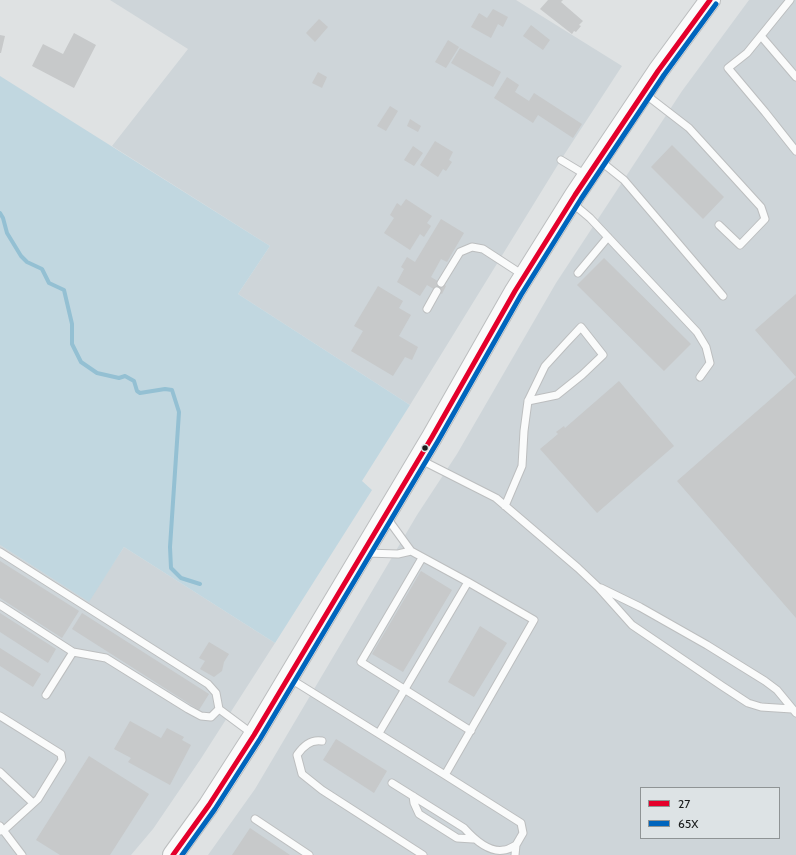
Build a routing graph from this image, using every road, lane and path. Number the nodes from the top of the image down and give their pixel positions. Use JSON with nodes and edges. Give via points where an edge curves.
{"nodes":[{"id":1,"x":710,"y":0,"type":"edge"},
{"id":2,"x":790,"y":0,"type":"edge"},
{"id":3,"x":761,"y":36,"type":"junction"},
{"id":4,"x":796,"y":77,"type":"edge"},
{"id":5,"x":643,"y":93,"type":"junction"},
{"id":6,"x":796,"y":151,"type":"edge"},
{"id":7,"x":561,"y":160,"type":"dead end"},
{"id":8,"x":593,"y":168,"type":"junction"},
{"id":9,"x":571,"y":202,"type":"junction"},
{"id":10,"x":719,"y":225,"type":"dead end"},
{"id":11,"x":608,"y":237,"type":"junction"},
{"id":12,"x":578,"y":272,"type":"dead end"},
{"id":13,"x":525,"y":276,"type":"junction"},
{"id":14,"x":441,"y":283,"type":"dead end"},
{"id":15,"x":437,"y":291,"type":"dead end"},
{"id":16,"x":723,"y":296,"type":"dead end"},
{"id":17,"x":427,"y":309,"type":"dead end"},
{"id":18,"x":700,"y":377,"type":"dead end"},
{"id":19,"x":528,"y":401,"type":"junction"},
{"id":20,"x":419,"y":459,"type":"junction"},
{"id":21,"x":505,"y":506,"type":"junction"},
{"id":22,"x":385,"y":514,"type":"junction"},
{"id":23,"x":411,"y":551,"type":"junction"},
{"id":24,"x":0,"y":552,"type":"edge"},
{"id":25,"x":362,"y":553,"type":"junction"},
{"id":26,"x":422,"y":558,"type":"junction"},
{"id":27,"x":468,"y":582,"type":"junction"},
{"id":28,"x":598,"y":587,"type":"junction"},
{"id":29,"x":0,"y":605,"type":"edge"},
{"id":30,"x":73,"y":652,"type":"junction"},
{"id":31,"x":288,"y":677,"type":"junction"},
{"id":32,"x":404,"y":690,"type":"junction"},
{"id":33,"x":46,"y":695,"type":"dead end"},
{"id":34,"x":219,"y":709,"type":"junction"},
{"id":35,"x":794,"y":711,"type":"edge"},
{"id":36,"x":0,"y":716,"type":"edge"},
{"id":37,"x":470,"y":731,"type":"junction"},
{"id":38,"x":379,"y":734,"type":"junction"},
{"id":39,"x":254,"y":735,"type":"junction"},
{"id":40,"x":322,"y":741,"type":"dead end"},
{"id":41,"x":0,"y":772,"type":"edge"},
{"id":42,"x":445,"y":775,"type":"junction"},
{"id":43,"x":392,"y":783,"type":"dead end"},
{"id":44,"x":414,"y":796,"type":"junction"},
{"id":45,"x":33,"y":803,"type":"junction"},
{"id":46,"x":255,"y":819,"type":"dead end"},
{"id":47,"x":1,"y":829,"type":"edge"},
{"id":48,"x":473,"y":838,"type":"junction"},
{"id":49,"x":516,"y":845,"type":"junction"},
{"id":50,"x":22,"y":855,"type":"edge"},
{"id":51,"x":173,"y":855,"type":"edge"},
{"id":52,"x":309,"y":855,"type":"edge"},
{"id":53,"x":423,"y":855,"type":"edge"},
{"id":54,"x":516,"y":855,"type":"edge"}],
"edges":[{"from":1,"to":5,"type":"main road"},
{"from":2,"to":3,"type":"lane"},
{"from":3,"to":4,"type":"lane"},
{"from":3,"to":6,"type":"lane","via":[[747,53],[728,68]]},
{"from":5,"to":8,"type":"main road"},
{"from":5,"to":10,"type":"lane","via":[[689,128],[761,207],[765,219],[740,245]]},
{"from":7,"to":8,"type":"lane"},
{"from":8,"to":9,"type":"main road"},
{"from":8,"to":16,"type":"lane","via":[[624,180]]},
{"from":9,"to":11,"type":"lane"},
{"from":9,"to":13,"type":"main road"},
{"from":11,"to":12,"type":"lane"},
{"from":11,"to":18,"type":"lane","via":[[697,332],[706,347],[710,363]]},
{"from":13,"to":14,"type":"lane","via":[[483,249],[472,247],[460,252]]},
{"from":13,"to":20,"type":"main road"},
{"from":15,"to":17,"type":"lane"},
{"from":19,"to":19,"type":"lane","via":[[545,366],[581,327],[603,355],[557,395]]},
{"from":19,"to":21,"type":"lane","via":[[522,466]]},
{"from":20,"to":21,"type":"lane","via":[[496,498]]},
{"from":20,"to":22,"type":"main road"},
{"from":21,"to":28,"type":"lane"},
{"from":22,"to":23,"type":"lane"},
{"from":22,"to":25,"type":"main road"},
{"from":23,"to":25,"type":"lane","via":[[398,554]]},
{"from":23,"to":26,"type":"lane"},
{"from":24,"to":34,"type":"lane","via":[[208,684],[216,692]]},
{"from":25,"to":31,"type":"main road"},
{"from":26,"to":27,"type":"lane"},
{"from":26,"to":32,"type":"lane","via":[[361,662]]},
{"from":27,"to":32,"type":"lane"},
{"from":27,"to":37,"type":"lane","via":[[534,620]]},
{"from":28,"to":35,"type":"lane","via":[[640,607],[765,681],[777,690]]},
{"from":28,"to":35,"type":"lane","via":[[632,625],[748,704]]},
{"from":29,"to":30,"type":"lane"},
{"from":30,"to":33,"type":"lane"},
{"from":30,"to":34,"type":"lane","via":[[106,658],[202,716],[211,717]]},
{"from":31,"to":38,"type":"lane"},
{"from":31,"to":39,"type":"main road"},
{"from":32,"to":37,"type":"lane"},
{"from":32,"to":38,"type":"lane"},
{"from":34,"to":39,"type":"lane"},
{"from":36,"to":45,"type":"lane","via":[[61,754],[62,760]]},
{"from":37,"to":42,"type":"lane"},
{"from":38,"to":42,"type":"lane"},
{"from":39,"to":51,"type":"main road"},
{"from":40,"to":53,"type":"lane","via":[[316,740],[302,746],[297,755],[302,774],[322,790]]},
{"from":41,"to":45,"type":"lane"},
{"from":42,"to":49,"type":"lane","via":[[520,823],[523,832]]},
{"from":43,"to":44,"type":"lane"},
{"from":44,"to":48,"type":"lane","via":[[464,828]]},
{"from":44,"to":48,"type":"lane","via":[[419,814],[457,838]]},
{"from":45,"to":47,"type":"lane"},
{"from":46,"to":52,"type":"lane"},
{"from":47,"to":50,"type":"lane"},
{"from":48,"to":49,"type":"lane","via":[[493,849],[504,850]]},
{"from":49,"to":54,"type":"lane"}]}
